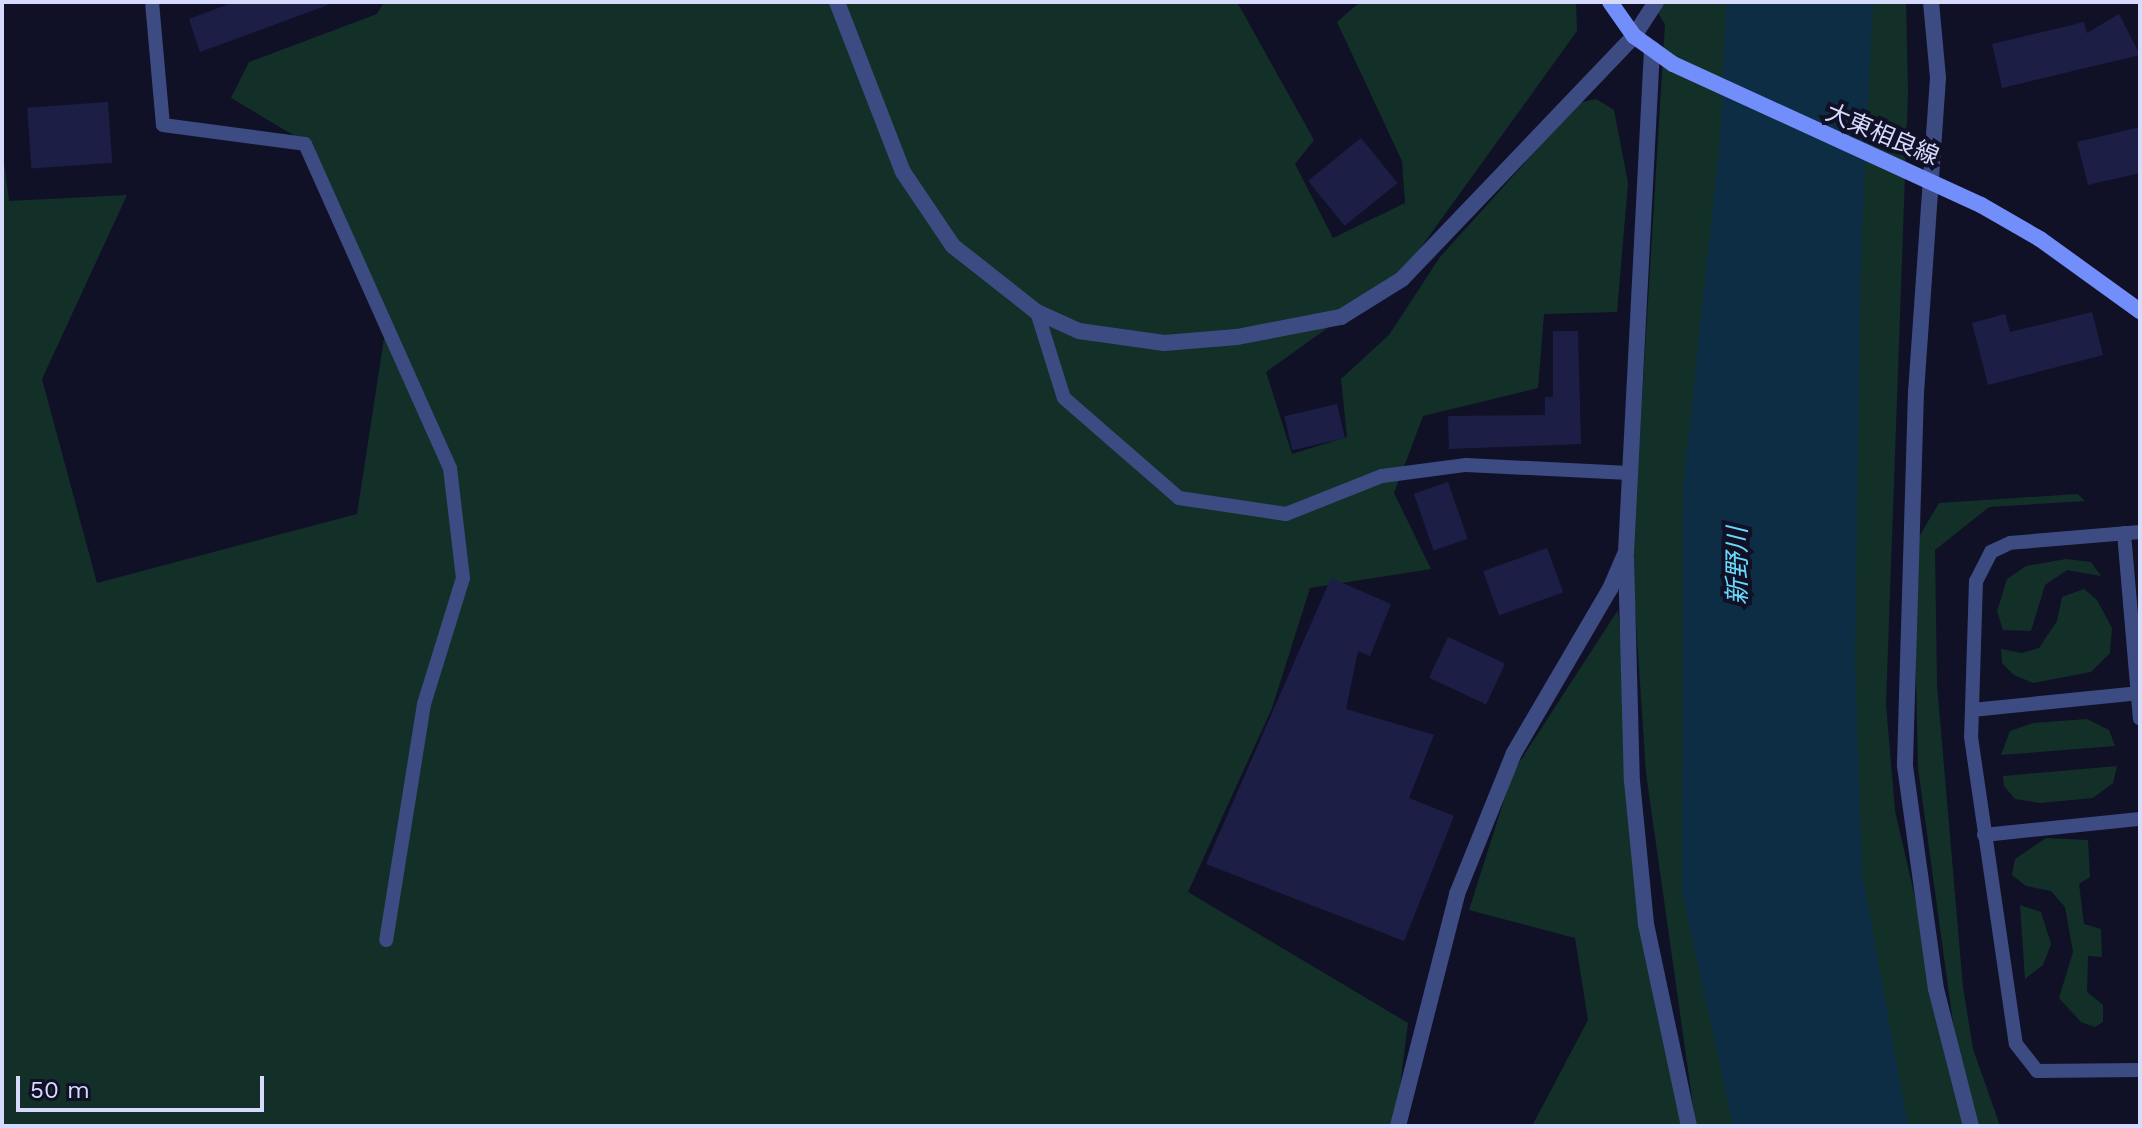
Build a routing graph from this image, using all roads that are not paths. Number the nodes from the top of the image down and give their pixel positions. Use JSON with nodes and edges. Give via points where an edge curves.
{"nodes":[{"id":1,"x":152,"y":2,"type":"edge"},
{"id":2,"x":837,"y":2,"type":"edge"},
{"id":3,"x":1610,"y":2,"type":"edge"},
{"id":4,"x":1656,"y":2,"type":"edge"},
{"id":5,"x":1931,"y":2,"type":"edge"},
{"id":6,"x":1634,"y":36,"type":"junction"},
{"id":7,"x":1652,"y":49,"type":"junction"},
{"id":8,"x":1924,"y":177,"type":"junction"},
{"id":9,"x":2140,"y":311,"type":"edge"},
{"id":10,"x":1037,"y":312,"type":"junction"},
{"id":11,"x":1629,"y":473,"type":"junction"},
{"id":12,"x":2140,"y":532,"type":"edge"},
{"id":13,"x":2124,"y":533,"type":"junction"},
{"id":14,"x":1626,"y":552,"type":"junction"},
{"id":15,"x":2139,"y":693,"type":"edge"},
{"id":16,"x":1972,"y":710,"type":"junction"},
{"id":17,"x":2140,"y":718,"type":"edge"},
{"id":18,"x":2140,"y":819,"type":"edge"},
{"id":19,"x":1984,"y":835,"type":"junction"},
{"id":20,"x":386,"y":940,"type":"dead end"},
{"id":21,"x":2140,"y":1070,"type":"edge"},
{"id":22,"x":1398,"y":1126,"type":"edge"},
{"id":23,"x":1689,"y":1126,"type":"edge"},
{"id":24,"x":1971,"y":1126,"type":"edge"}],
"edges":[{"from":1,"to":20,"type":"lane","via":[[163,125],[305,144],[450,468],[463,578],[424,704]]},
{"from":2,"to":10,"type":"street","via":[[903,172],[953,246]]},
{"from":3,"to":6,"type":"main road","name":"大東相良線"},
{"from":4,"to":6,"type":"street"},
{"from":5,"to":8,"type":"street","via":[[1938,78]]},
{"from":6,"to":7,"type":"main road","name":"大東相良線"},
{"from":6,"to":10,"type":"street","via":[[1402,279],[1341,317],[1237,337],[1164,343],[1079,331]]},
{"from":7,"to":8,"type":"main road","name":"大東相良線","via":[[1802,127]]},
{"from":7,"to":11,"type":"street"},
{"from":8,"to":9,"type":"main road","name":"大東相良線","via":[[2040,239]]},
{"from":8,"to":24,"type":"street","via":[[1906,605],[1905,766],[1936,989]]},
{"from":10,"to":11,"type":"lane","via":[[1064,398],[1179,498],[1286,514],[1382,476],[1466,465]]},
{"from":11,"to":14,"type":"street"},
{"from":12,"to":13,"type":"lane"},
{"from":13,"to":15,"type":"lane"},
{"from":13,"to":16,"type":"lane","via":[[2010,543],[1991,552],[1976,581]]},
{"from":14,"to":22,"type":"street","via":[[1610,589],[1514,753],[1457,894]]},
{"from":14,"to":23,"type":"street","via":[[1632,781],[1646,924]]},
{"from":15,"to":16,"type":"lane"},
{"from":15,"to":17,"type":"lane"},
{"from":16,"to":19,"type":"lane"},
{"from":18,"to":19,"type":"lane"},
{"from":19,"to":21,"type":"lane","via":[[2016,1044],[2037,1071]]}]}
